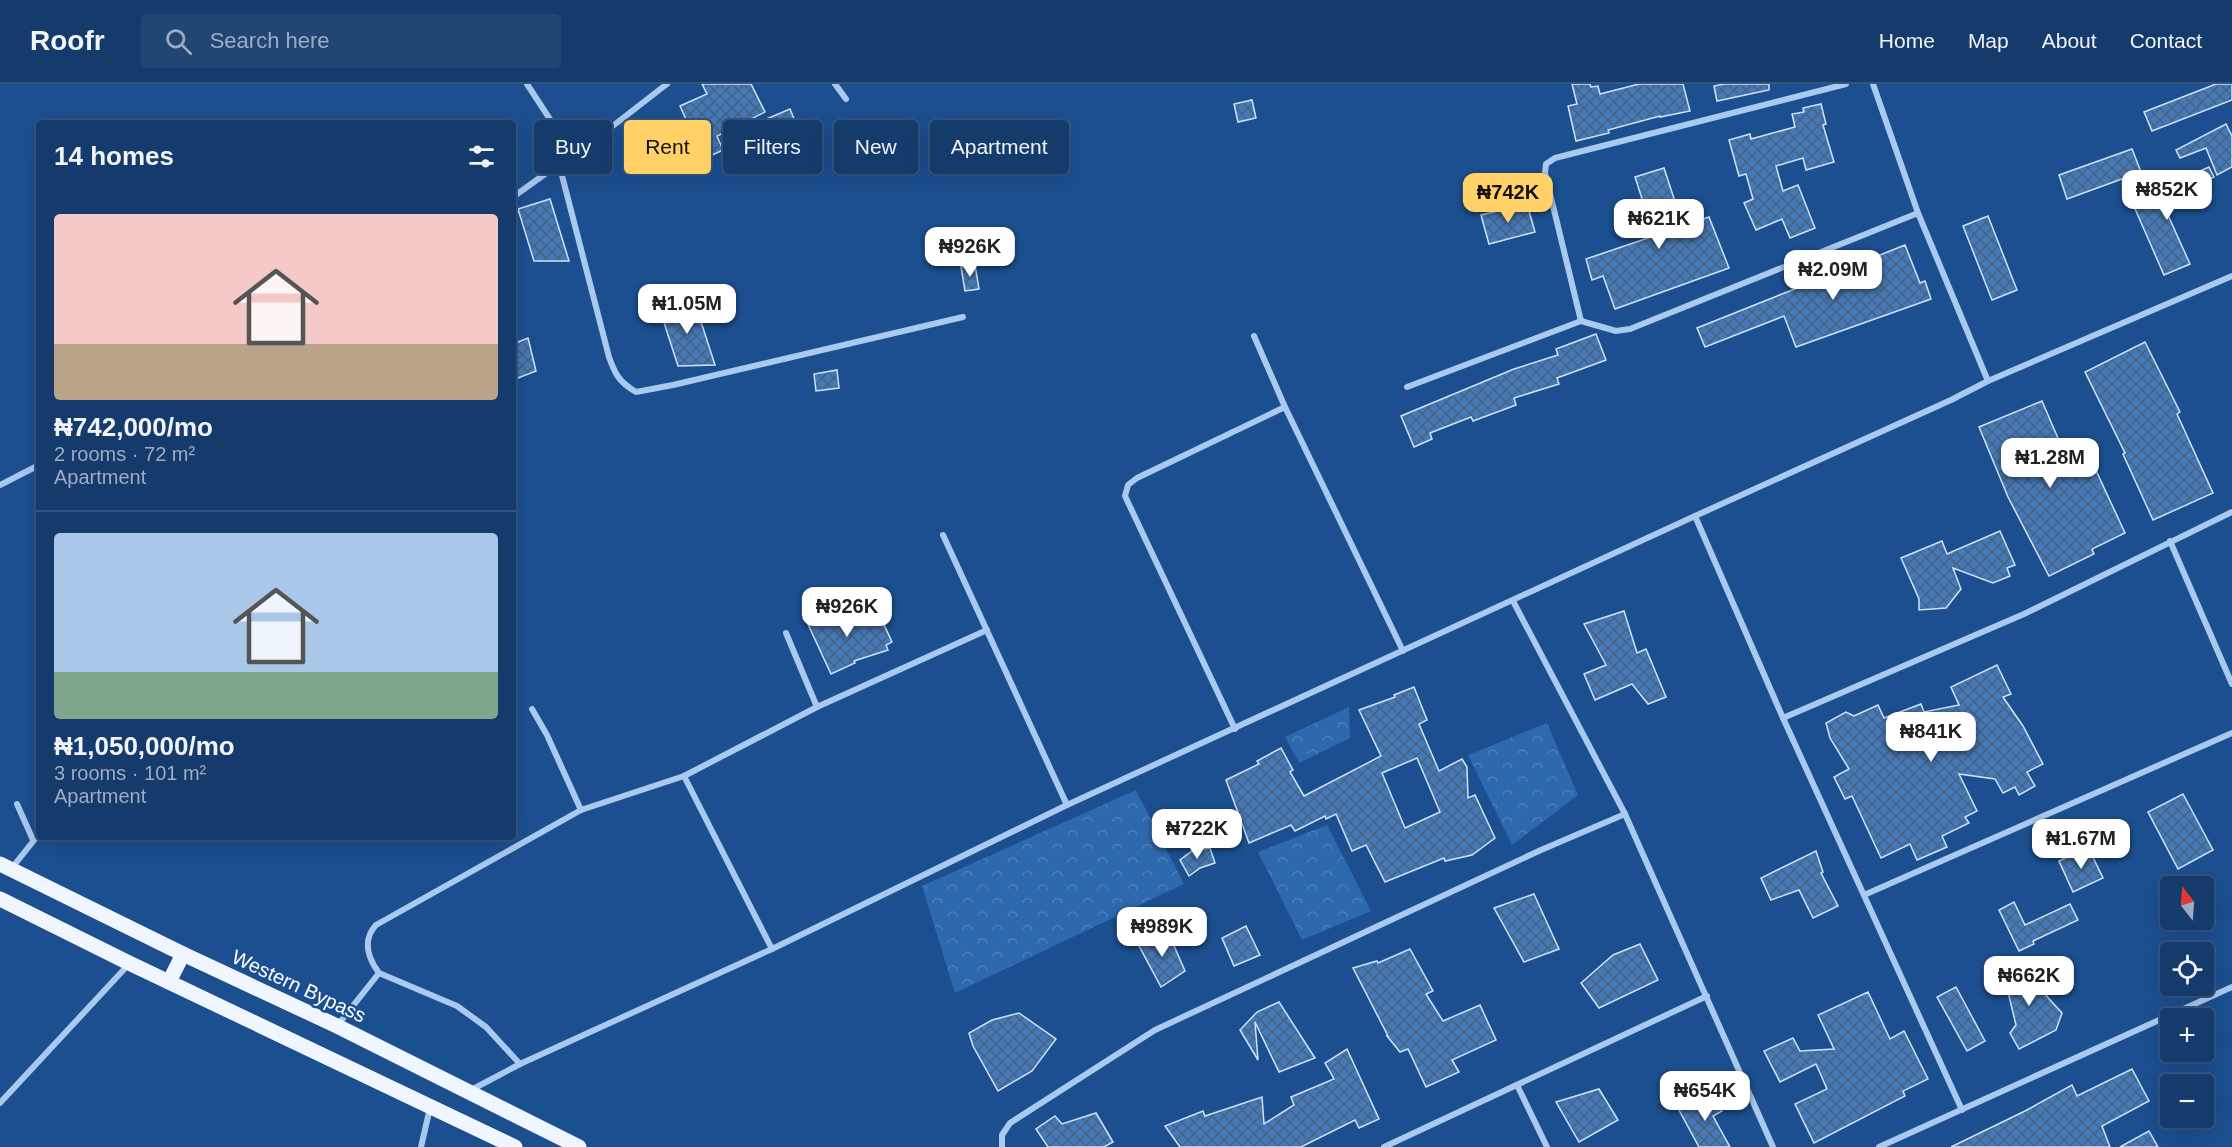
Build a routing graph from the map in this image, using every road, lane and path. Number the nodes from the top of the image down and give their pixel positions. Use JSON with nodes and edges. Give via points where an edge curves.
{"nodes":[{"id":1,"x":527,"y":84,"type":"edge"},
{"id":2,"x":667,"y":84,"type":"edge"},
{"id":3,"x":1846,"y":84,"type":"edge"},
{"id":4,"x":1873,"y":84,"type":"edge"},
{"id":5,"x":838,"y":85,"type":"edge"},
{"id":6,"x":846,"y":99,"type":"dead end"},
{"id":7,"x":550,"y":120,"type":"edge"},
{"id":8,"x":612,"y":127,"type":"edge"},
{"id":9,"x":545,"y":174,"type":"edge"},
{"id":10,"x":562,"y":174,"type":"edge"},
{"id":11,"x":516,"y":195,"type":"edge"},
{"id":12,"x":1918,"y":213,"type":"junction"},
{"id":13,"x":2232,"y":276,"type":"edge"},
{"id":14,"x":963,"y":317,"type":"dead end"},
{"id":15,"x":1581,"y":321,"type":"junction"},
{"id":16,"x":1254,"y":336,"type":"dead end"},
{"id":17,"x":1988,"y":381,"type":"junction"},
{"id":18,"x":1407,"y":387,"type":"dead end"},
{"id":19,"x":1285,"y":407,"type":"junction"},
{"id":20,"x":36,"y":467,"type":"edge"},
{"id":21,"x":0,"y":485,"type":"edge"},
{"id":22,"x":2232,"y":512,"type":"edge"},
{"id":23,"x":1695,"y":516,"type":"junction"},
{"id":24,"x":943,"y":536,"type":"dead end"},
{"id":25,"x":2170,"y":541,"type":"junction"},
{"id":26,"x":1513,"y":601,"type":"junction"},
{"id":27,"x":987,"y":630,"type":"junction"},
{"id":28,"x":786,"y":633,"type":"dead end"},
{"id":29,"x":1403,"y":651,"type":"junction"},
{"id":30,"x":2232,"y":684,"type":"edge"},
{"id":31,"x":817,"y":707,"type":"junction"},
{"id":32,"x":532,"y":709,"type":"dead end"},
{"id":33,"x":1783,"y":718,"type":"junction"},
{"id":34,"x":1234,"y":729,"type":"junction"},
{"id":35,"x":2232,"y":733,"type":"edge"},
{"id":36,"x":684,"y":776,"type":"junction"},
{"id":37,"x":17,"y":804,"type":"dead end"},
{"id":38,"x":1067,"y":805,"type":"junction"},
{"id":39,"x":581,"y":810,"type":"junction"},
{"id":40,"x":1625,"y":814,"type":"junction"},
{"id":41,"x":36,"y":837,"type":"edge"},
{"id":42,"x":33,"y":840,"type":"junction"},
{"id":43,"x":5,"y":867,"type":"edge"},
{"id":44,"x":1864,"y":895,"type":"junction"},
{"id":45,"x":0,"y":900,"type":"edge"},
{"id":46,"x":772,"y":950,"type":"junction"},
{"id":47,"x":183,"y":954,"type":"junction"},
{"id":48,"x":129,"y":963,"type":"junction"},
{"id":49,"x":379,"y":973,"type":"junction"},
{"id":50,"x":169,"y":982,"type":"junction"},
{"id":51,"x":2232,"y":987,"type":"edge"},
{"id":52,"x":1707,"y":996,"type":"junction"},
{"id":53,"x":337,"y":1026,"type":"junction"},
{"id":54,"x":520,"y":1064,"type":"junction"},
{"id":55,"x":1517,"y":1085,"type":"junction"},
{"id":56,"x":469,"y":1091,"type":"junction"},
{"id":57,"x":0,"y":1103,"type":"edge"},
{"id":58,"x":430,"y":1108,"type":"junction"},
{"id":59,"x":1962,"y":1110,"type":"junction"},
{"id":60,"x":512,"y":1146,"type":"edge"},
{"id":61,"x":421,"y":1147,"type":"edge"},
{"id":62,"x":579,"y":1147,"type":"edge"},
{"id":63,"x":1002,"y":1147,"type":"edge"},
{"id":64,"x":1384,"y":1147,"type":"edge"},
{"id":65,"x":1547,"y":1147,"type":"edge"},
{"id":66,"x":1773,"y":1147,"type":"edge"},
{"id":67,"x":1879,"y":1147,"type":"edge"}],
"edges":[{"from":1,"to":7,"type":"street"},
{"from":2,"to":8,"type":"street"},
{"from":3,"to":15,"type":"street","via":[[1555,158],[1546,164]]},
{"from":4,"to":12,"type":"street"},
{"from":5,"to":6,"type":"street"},
{"from":9,"to":11,"type":"street"},
{"from":10,"to":14,"type":"street","via":[[609,357],[623,384],[636,392]]},
{"from":12,"to":15,"type":"street","via":[[1630,328],[1616,331]]},
{"from":12,"to":17,"type":"street"},
{"from":13,"to":17,"type":"street"},
{"from":15,"to":18,"type":"street"},
{"from":16,"to":19,"type":"street"},
{"from":17,"to":23,"type":"street"},
{"from":19,"to":29,"type":"street"},
{"from":19,"to":34,"type":"street","via":[[1137,478],[1128,485],[1125,496]]},
{"from":20,"to":21,"type":"street"},
{"from":22,"to":25,"type":"street"},
{"from":23,"to":26,"type":"street"},
{"from":23,"to":33,"type":"street"},
{"from":24,"to":27,"type":"street"},
{"from":25,"to":30,"type":"street"},
{"from":25,"to":33,"type":"street","via":[[2024,614]]},
{"from":26,"to":29,"type":"street"},
{"from":26,"to":40,"type":"street"},
{"from":27,"to":31,"type":"street"},
{"from":27,"to":38,"type":"street"},
{"from":28,"to":31,"type":"street"},
{"from":29,"to":34,"type":"street"},
{"from":31,"to":36,"type":"street"},
{"from":32,"to":39,"type":"street"},
{"from":33,"to":44,"type":"street"},
{"from":34,"to":38,"type":"street"},
{"from":35,"to":44,"type":"street"},
{"from":36,"to":39,"type":"street"},
{"from":36,"to":46,"type":"street"},
{"from":37,"to":42,"type":"street"},
{"from":38,"to":46,"type":"street"},
{"from":39,"to":49,"type":"street","via":[[376,925],[368,939],[372,963]]},
{"from":40,"to":52,"type":"street"},
{"from":40,"to":63,"type":"street","via":[[1155,1030],[1010,1123],[1002,1135]]},
{"from":41,"to":42,"type":"street"},
{"from":42,"to":43,"type":"street"},
{"from":43,"to":47,"type":"main road","name":"Western Bypass"},
{"from":44,"to":59,"type":"street"},
{"from":45,"to":48,"type":"main road"},
{"from":46,"to":54,"type":"street"},
{"from":47,"to":50,"type":"main road"},
{"from":47,"to":53,"type":"main road","name":"Western Bypass"},
{"from":48,"to":50,"type":"main road"},
{"from":48,"to":57,"type":"street"},
{"from":49,"to":53,"type":"street"},
{"from":49,"to":54,"type":"street","via":[[457,1006],[486,1027]]},
{"from":50,"to":58,"type":"main road"},
{"from":51,"to":59,"type":"street"},
{"from":52,"to":55,"type":"street"},
{"from":52,"to":66,"type":"street"},
{"from":53,"to":56,"type":"main road","name":"Western Bypass"},
{"from":54,"to":56,"type":"street"},
{"from":55,"to":64,"type":"street"},
{"from":55,"to":65,"type":"street"},
{"from":56,"to":62,"type":"main road","name":"Western Bypass"},
{"from":58,"to":60,"type":"main road"},
{"from":58,"to":61,"type":"street"},
{"from":59,"to":67,"type":"street"}]}
